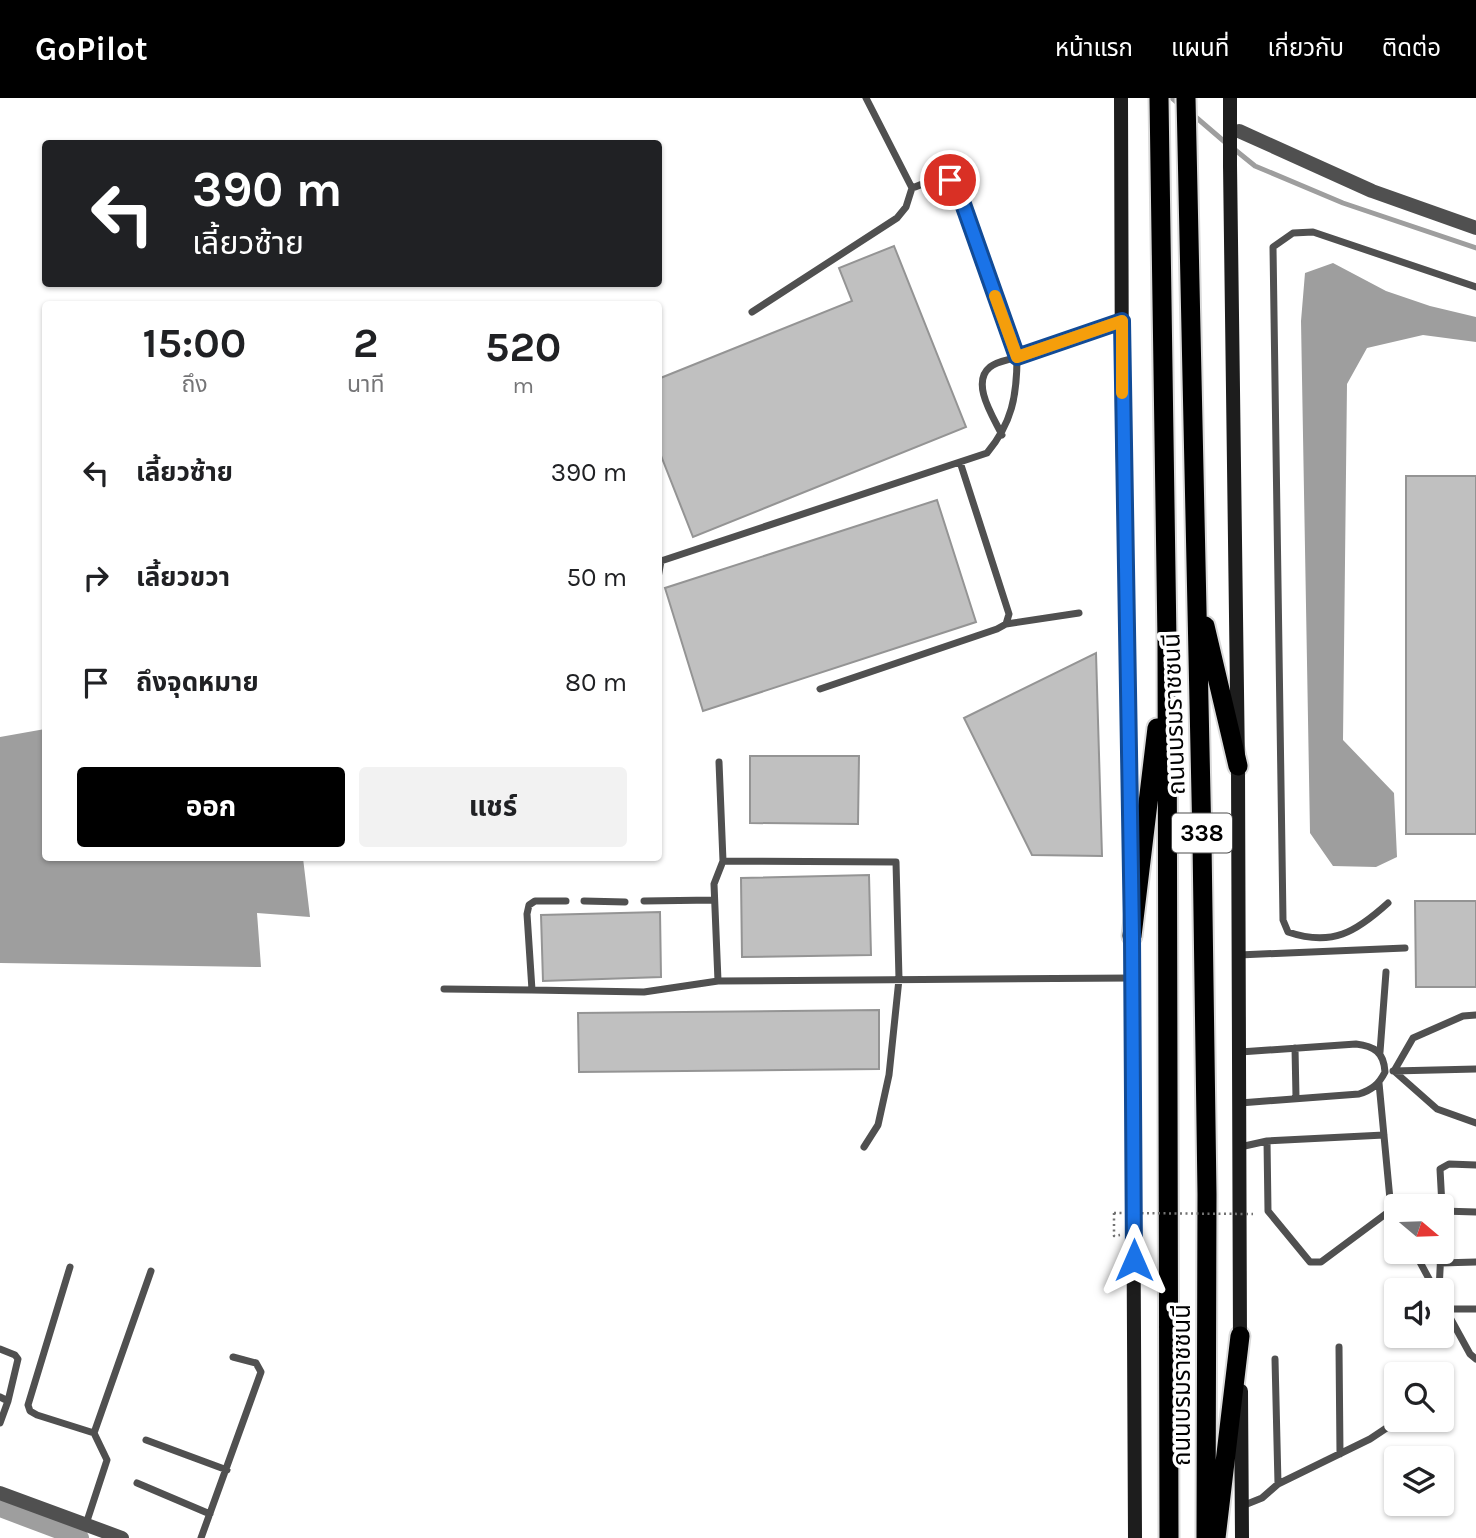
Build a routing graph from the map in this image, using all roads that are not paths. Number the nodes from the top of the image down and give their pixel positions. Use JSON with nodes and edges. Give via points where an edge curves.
{"nodes":[{"id":1,"x":866,"y":98,"type":"edge"},
{"id":2,"x":1121,"y":98,"type":"edge"},
{"id":3,"x":1186,"y":98,"type":"edge"},
{"id":4,"x":1230,"y":98,"type":"edge"},
{"id":5,"x":1159,"y":101,"type":"edge"},
{"id":6,"x":1239,"y":131,"type":"dead end"},
{"id":7,"x":912,"y":188,"type":"junction"},
{"id":8,"x":1476,"y":228,"type":"edge"},
{"id":9,"x":1476,"y":287,"type":"edge"},
{"id":10,"x":752,"y":312,"type":"dead end"},
{"id":11,"x":1122,"y":321,"type":"junction"},
{"id":12,"x":1017,"y":357,"type":"junction"},
{"id":13,"x":1002,"y":435,"type":"junction"},
{"id":14,"x":960,"y":462,"type":"junction"},
{"id":15,"x":662,"y":558,"type":"edge"},
{"id":16,"x":1196,"y":587,"type":"junction"},
{"id":17,"x":1079,"y":613,"type":"dead end"},
{"id":18,"x":1006,"y":624,"type":"junction"},
{"id":19,"x":1167,"y":641,"type":"junction"},
{"id":20,"x":820,"y":689,"type":"dead end"},
{"id":21,"x":719,"y":762,"type":"dead end"},
{"id":22,"x":1238,"y":766,"type":"junction"},
{"id":23,"x":723,"y":861,"type":"junction"},
{"id":24,"x":714,"y":900,"type":"junction"},
{"id":25,"x":566,"y":901,"type":"dead end"},
{"id":26,"x":584,"y":901,"type":"dead end"},
{"id":27,"x":644,"y":901,"type":"dead end"},
{"id":28,"x":625,"y":902,"type":"dead end"},
{"id":29,"x":1388,"y":903,"type":"dead end"},
{"id":30,"x":1132,"y":936,"type":"junction"},
{"id":31,"x":1405,"y":948,"type":"dead end"},
{"id":32,"x":1240,"y":955,"type":"junction"},
{"id":33,"x":1386,"y":972,"type":"dead end"},
{"id":34,"x":1132,"y":978,"type":"junction"},
{"id":35,"x":899,"y":979,"type":"junction"},
{"id":36,"x":718,"y":981,"type":"junction"},
{"id":37,"x":444,"y":989,"type":"dead end"},
{"id":38,"x":532,"y":990,"type":"junction"},
{"id":39,"x":1476,"y":1015,"type":"edge"},
{"id":40,"x":1295,"y":1048,"type":"junction"},
{"id":41,"x":1240,"y":1052,"type":"junction"},
{"id":42,"x":1380,"y":1052,"type":"junction"},
{"id":43,"x":1476,"y":1069,"type":"edge"},
{"id":44,"x":1385,"y":1072,"type":"junction"},
{"id":45,"x":1394,"y":1072,"type":"junction"},
{"id":46,"x":1380,"y":1083,"type":"junction"},
{"id":47,"x":1296,"y":1097,"type":"junction"},
{"id":48,"x":1240,"y":1102,"type":"junction"},
{"id":49,"x":1476,"y":1123,"type":"edge"},
{"id":50,"x":1384,"y":1135,"type":"junction"},
{"id":51,"x":1267,"y":1141,"type":"junction"},
{"id":52,"x":864,"y":1147,"type":"dead end"},
{"id":53,"x":1240,"y":1147,"type":"junction"},
{"id":54,"x":1476,"y":1165,"type":"edge"},
{"id":55,"x":1390,"y":1194,"type":"edge"},
{"id":56,"x":1441,"y":1194,"type":"edge"},
{"id":57,"x":1454,"y":1209,"type":"edge"},
{"id":58,"x":1476,"y":1212,"type":"edge"},
{"id":59,"x":1384,"y":1215,"type":"edge"},
{"id":60,"x":1454,"y":1262,"type":"edge"},
{"id":61,"x":1476,"y":1262,"type":"edge"},
{"id":62,"x":70,"y":1267,"type":"dead end"},
{"id":63,"x":151,"y":1271,"type":"dead end"},
{"id":64,"x":1454,"y":1307,"type":"edge"},
{"id":65,"x":1476,"y":1309,"type":"edge"},
{"id":66,"x":1454,"y":1323,"type":"edge"},
{"id":67,"x":1240,"y":1336,"type":"junction"},
{"id":68,"x":1339,"y":1347,"type":"dead end"},
{"id":69,"x":0,"y":1349,"type":"edge"},
{"id":70,"x":1474,"y":1356,"type":"edge"},
{"id":71,"x":233,"y":1357,"type":"dead end"},
{"id":72,"x":1275,"y":1359,"type":"dead end"},
{"id":73,"x":0,"y":1397,"type":"edge"},
{"id":74,"x":8,"y":1401,"type":"junction"},
{"id":75,"x":0,"y":1423,"type":"edge"},
{"id":76,"x":1384,"y":1428,"type":"edge"},
{"id":77,"x":94,"y":1433,"type":"junction"},
{"id":78,"x":146,"y":1440,"type":"dead end"},
{"id":79,"x":1340,"y":1454,"type":"junction"},
{"id":80,"x":227,"y":1470,"type":"junction"},
{"id":81,"x":137,"y":1483,"type":"dead end"},
{"id":82,"x":1278,"y":1485,"type":"junction"},
{"id":83,"x":0,"y":1493,"type":"edge"},
{"id":84,"x":1242,"y":1506,"type":"junction"},
{"id":85,"x":210,"y":1514,"type":"junction"},
{"id":86,"x":86,"y":1524,"type":"junction"},
{"id":87,"x":122,"y":1538,"type":"edge"},
{"id":88,"x":201,"y":1538,"type":"edge"},
{"id":89,"x":1135,"y":1538,"type":"edge"},
{"id":90,"x":1169,"y":1538,"type":"edge"},
{"id":91,"x":1206,"y":1538,"type":"edge"},
{"id":92,"x":1216,"y":1538,"type":"edge"},
{"id":93,"x":1242,"y":1538,"type":"edge"}],
"edges":[{"from":1,"to":7,"type":"lane"},
{"from":2,"to":11,"type":"main road"},
{"from":3,"to":16,"type":"highway","name":"ถนนบรมราชชนนี","number":"338"},
{"from":4,"to":22,"type":"main road","bridge":true},
{"from":5,"to":19,"type":"highway","name":"ถนนบรมราชชนนี","number":"338"},
{"from":6,"to":8,"type":"street","via":[[1372,191]]},
{"from":7,"to":10,"type":"lane","via":[[897,218]]},
{"from":7,"to":12,"type":"lane","via":[[942,178],[957,187]]},
{"from":9,"to":29,"type":"lane","via":[[1313,232],[1293,233],[1273,247],[1283,920],[1288,932],[1305,938],[1340,937]]},
{"from":11,"to":12,"type":"lane"},
{"from":11,"to":30,"type":"main road"},
{"from":12,"to":13,"type":"lane","via":[[1010,417]]},
{"from":12,"to":13,"type":"lane","via":[[994,364],[983,378],[983,394]]},
{"from":13,"to":14,"type":"lane","via":[[987,453]]},
{"from":14,"to":15,"type":"lane"},
{"from":14,"to":18,"type":"lane","via":[[1009,614]]},
{"from":16,"to":22,"type":"highway"},
{"from":16,"to":91,"type":"highway","name":"ถนนบรมราชชนนี","number":"338","via":[[1207,1194]]},
{"from":17,"to":18,"type":"lane"},
{"from":18,"to":20,"type":"lane"},
{"from":19,"to":30,"type":"highway"},
{"from":19,"to":90,"type":"highway","name":"ถนนบรมราชชนนี","number":"338"},
{"from":21,"to":23,"type":"lane"},
{"from":22,"to":32,"type":"main road"},
{"from":23,"to":24,"type":"lane","via":[[714,884]]},
{"from":23,"to":35,"type":"lane","via":[[896,862]]},
{"from":24,"to":27,"type":"lane"},
{"from":24,"to":36,"type":"lane"},
{"from":25,"to":38,"type":"lane","via":[[529,905]]},
{"from":26,"to":28,"type":"lane"},
{"from":30,"to":34,"type":"main road"},
{"from":31,"to":32,"type":"lane"},
{"from":32,"to":41,"type":"main road"},
{"from":33,"to":42,"type":"lane"},
{"from":34,"to":35,"type":"lane"},
{"from":34,"to":89,"type":"main road"},
{"from":35,"to":36,"type":"lane"},
{"from":35,"to":52,"type":"lane","via":[[889,1075],[878,1125]]},
{"from":36,"to":38,"type":"lane","via":[[645,992]]},
{"from":37,"to":38,"type":"lane"},
{"from":39,"to":45,"type":"lane","via":[[1463,1016],[1413,1038]]},
{"from":40,"to":41,"type":"lane"},
{"from":40,"to":42,"type":"lane","via":[[1356,1044]]},
{"from":40,"to":47,"type":"lane"},
{"from":41,"to":48,"type":"main road"},
{"from":42,"to":44,"type":"lane"},
{"from":43,"to":45,"type":"lane"},
{"from":44,"to":45,"type":"lane"},
{"from":44,"to":46,"type":"lane"},
{"from":45,"to":49,"type":"lane","via":[[1437,1110]]},
{"from":46,"to":47,"type":"lane","via":[[1359,1094]]},
{"from":46,"to":50,"type":"lane"},
{"from":47,"to":48,"type":"lane"},
{"from":48,"to":53,"type":"main road"},
{"from":50,"to":51,"type":"lane"},
{"from":50,"to":55,"type":"lane"},
{"from":51,"to":53,"type":"lane"},
{"from":51,"to":59,"type":"lane","via":[[1268,1211],[1310,1262],[1321,1262]]},
{"from":53,"to":67,"type":"main road"},
{"from":54,"to":56,"type":"lane","via":[[1449,1164],[1440,1169]]},
{"from":57,"to":58,"type":"lane"},
{"from":60,"to":61,"type":"lane"},
{"from":62,"to":77,"type":"lane","via":[[28,1405],[37,1415]]},
{"from":63,"to":77,"type":"lane"},
{"from":64,"to":65,"type":"lane"},
{"from":66,"to":70,"type":"lane"},
{"from":67,"to":84,"type":"main road"},
{"from":67,"to":92,"type":"highway"},
{"from":68,"to":79,"type":"lane"},
{"from":69,"to":74,"type":"lane","via":[[18,1359]]},
{"from":71,"to":80,"type":"lane","via":[[256,1363],[261,1372]]},
{"from":72,"to":82,"type":"lane"},
{"from":73,"to":74,"type":"lane"},
{"from":74,"to":75,"type":"lane"},
{"from":76,"to":79,"type":"lane"},
{"from":77,"to":86,"type":"lane","via":[[107,1460]]},
{"from":78,"to":80,"type":"lane"},
{"from":79,"to":82,"type":"lane"},
{"from":80,"to":85,"type":"lane"},
{"from":81,"to":85,"type":"lane"},
{"from":82,"to":84,"type":"lane"},
{"from":83,"to":86,"type":"street"},
{"from":84,"to":93,"type":"main road"},
{"from":85,"to":88,"type":"lane"},
{"from":86,"to":87,"type":"street"}]}
